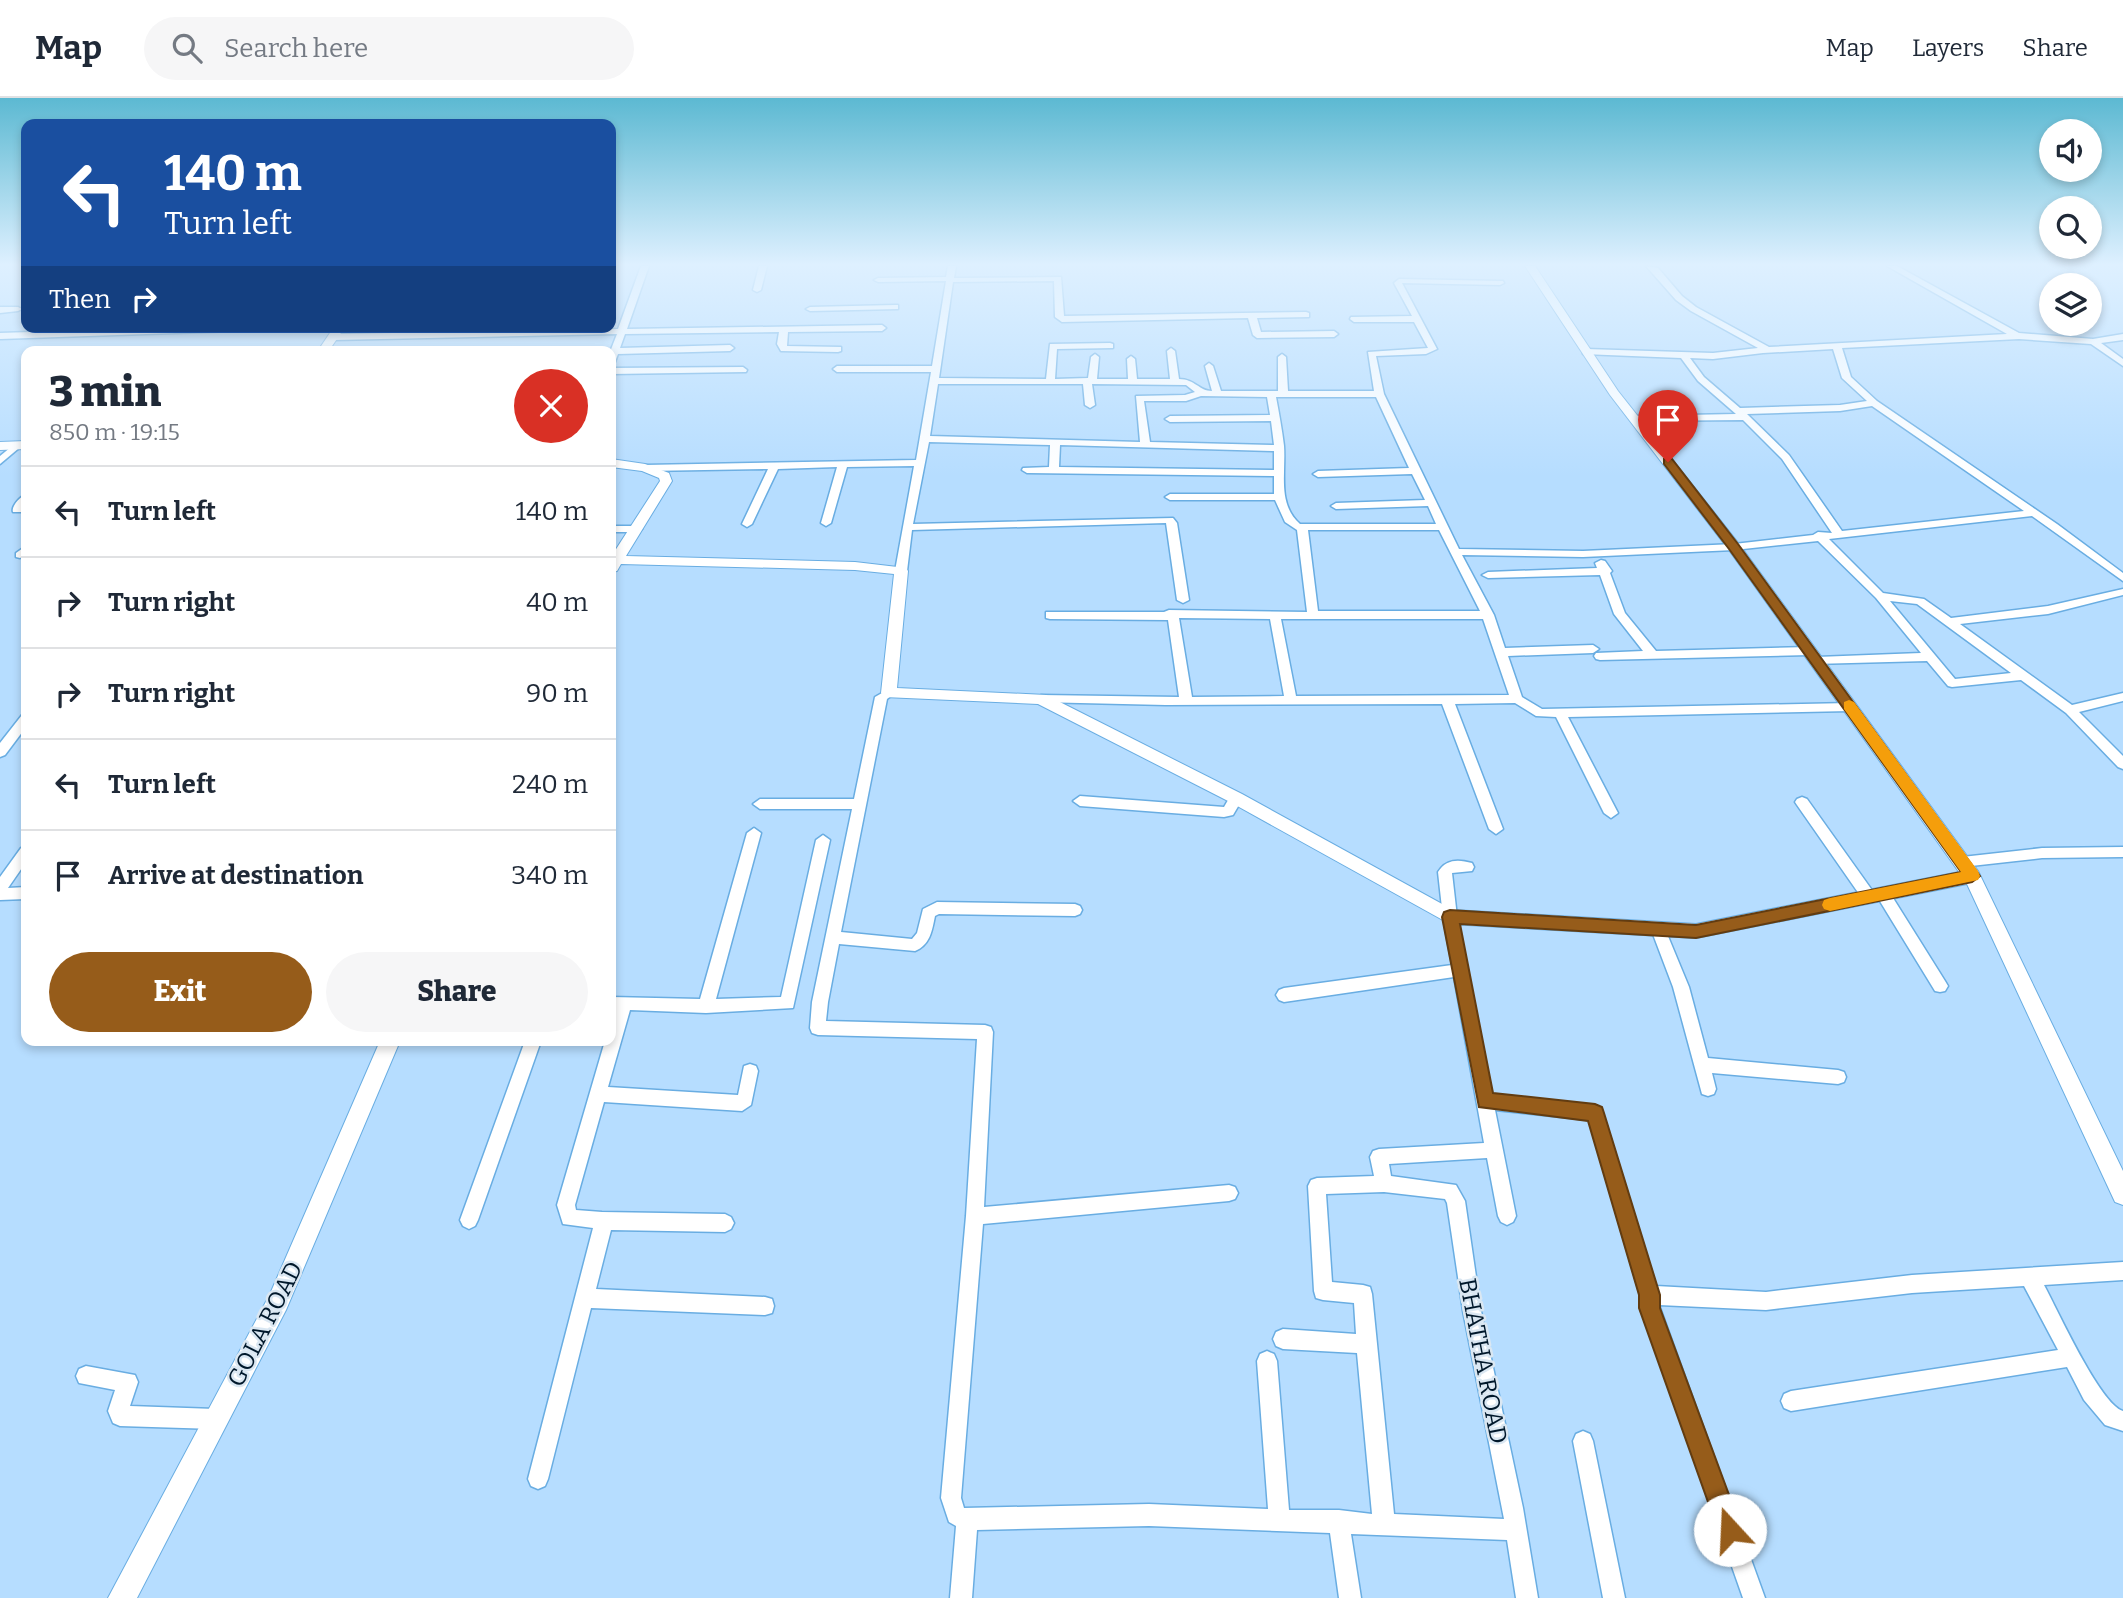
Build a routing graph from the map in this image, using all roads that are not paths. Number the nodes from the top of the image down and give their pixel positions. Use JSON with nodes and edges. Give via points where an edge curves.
{"nodes":[{"id":1,"x":380,"y":336,"type":"edge"},
{"id":2,"x":783,"y":336,"type":"edge"},
{"id":3,"x":941,"y":336,"type":"edge"},
{"id":4,"x":1086,"y":336,"type":"edge"},
{"id":5,"x":1426,"y":336,"type":"edge"},
{"id":6,"x":1576,"y":336,"type":"edge"},
{"id":7,"x":1742,"y":336,"type":"edge"},
{"id":8,"x":2019,"y":336,"type":"joint"},
{"id":9,"x":332,"y":337,"type":"joint"},
{"id":10,"x":2123,"y":337,"type":"edge"},
{"id":11,"x":2093,"y":342,"type":"junction"},
{"id":12,"x":1085,"y":345,"type":"junction"},
{"id":13,"x":326,"y":346,"type":"edge"},
{"id":14,"x":1110,"y":346,"type":"dead end"},
{"id":15,"x":1837,"y":346,"type":"junction"},
{"id":16,"x":730,"y":348,"type":"dead end"},
{"id":17,"x":838,"y":349,"type":"dead end"},
{"id":18,"x":1768,"y":349,"type":"junction"},
{"id":19,"x":616,"y":351,"type":"edge"},
{"id":20,"x":1171,"y":351,"type":"dead end"},
{"id":21,"x":1586,"y":352,"type":"junction"},
{"id":22,"x":1684,"y":355,"type":"junction"},
{"id":23,"x":1095,"y":357,"type":"dead end"},
{"id":24,"x":1282,"y":357,"type":"dead end"},
{"id":25,"x":1132,"y":359,"type":"dead end"},
{"id":26,"x":2123,"y":363,"type":"edge"},
{"id":27,"x":1209,"y":366,"type":"dead end"},
{"id":28,"x":837,"y":369,"type":"dead end"},
{"id":29,"x":936,"y":369,"type":"junction"},
{"id":30,"x":743,"y":370,"type":"dead end"},
{"id":31,"x":616,"y":371,"type":"edge"},
{"id":32,"x":934,"y":381,"type":"junction"},
{"id":33,"x":1050,"y":381,"type":"junction"},
{"id":34,"x":1090,"y":381,"type":"junction"},
{"id":35,"x":1133,"y":382,"type":"junction"},
{"id":36,"x":1175,"y":382,"type":"junction"},
{"id":37,"x":1200,"y":393,"type":"junction"},
{"id":38,"x":1271,"y":393,"type":"junction"},
{"id":39,"x":1283,"y":393,"type":"junction"},
{"id":40,"x":1217,"y":394,"type":"junction"},
{"id":41,"x":1380,"y":394,"type":"junction"},
{"id":42,"x":1874,"y":403,"type":"junction"},
{"id":43,"x":1090,"y":405,"type":"dead end"},
{"id":44,"x":1741,"y":414,"type":"junction"},
{"id":45,"x":1275,"y":418,"type":"junction"},
{"id":46,"x":1170,"y":419,"type":"dead end"},
{"id":47,"x":1635,"y":419,"type":"junction"},
{"id":48,"x":925,"y":439,"type":"junction"},
{"id":49,"x":1055,"y":442,"type":"junction"},
{"id":50,"x":1145,"y":444,"type":"junction"},
{"id":51,"x":21,"y":445,"type":"edge"},
{"id":52,"x":0,"y":446,"type":"edge"},
{"id":53,"x":1279,"y":448,"type":"junction"},
{"id":54,"x":0,"y":461,"type":"edge"},
{"id":55,"x":919,"y":463,"type":"junction"},
{"id":56,"x":616,"y":464,"type":"edge"},
{"id":57,"x":775,"y":464,"type":"junction"},
{"id":58,"x":843,"y":464,"type":"junction"},
{"id":59,"x":645,"y":468,"type":"junction"},
{"id":60,"x":1027,"y":470,"type":"dead end"},
{"id":61,"x":1054,"y":471,"type":"junction"},
{"id":62,"x":1415,"y":471,"type":"junction"},
{"id":63,"x":1279,"y":473,"type":"junction"},
{"id":64,"x":1318,"y":474,"type":"dead end"},
{"id":65,"x":1170,"y":497,"type":"dead end"},
{"id":66,"x":1279,"y":497,"type":"junction"},
{"id":67,"x":1431,"y":503,"type":"junction"},
{"id":68,"x":21,"y":505,"type":"edge"},
{"id":69,"x":1336,"y":506,"type":"dead end"},
{"id":70,"x":17,"y":510,"type":"dead end"},
{"id":71,"x":2034,"y":513,"type":"junction"},
{"id":72,"x":827,"y":523,"type":"dead end"},
{"id":73,"x":747,"y":524,"type":"dead end"},
{"id":74,"x":907,"y":527,"type":"junction"},
{"id":75,"x":1302,"y":527,"type":"junction"},
{"id":76,"x":1443,"y":527,"type":"junction"},
{"id":77,"x":616,"y":529,"type":"edge"},
{"id":78,"x":636,"y":530,"type":"junction"},
{"id":79,"x":1838,"y":533,"type":"junction"},
{"id":80,"x":1818,"y":535,"type":"junction"},
{"id":81,"x":1734,"y":547,"type":"junction"},
{"id":82,"x":1455,"y":552,"type":"junction"},
{"id":83,"x":1595,"y":554,"type":"junction"},
{"id":84,"x":616,"y":560,"type":"edge"},
{"id":85,"x":616,"y":565,"type":"edge"},
{"id":86,"x":901,"y":571,"type":"junction"},
{"id":87,"x":1606,"y":571,"type":"junction"},
{"id":88,"x":1489,"y":575,"type":"dead end"},
{"id":89,"x":2123,"y":578,"type":"edge"},
{"id":90,"x":2123,"y":592,"type":"edge"},
{"id":91,"x":1880,"y":596,"type":"junction"},
{"id":92,"x":1184,"y":600,"type":"dead end"},
{"id":93,"x":1169,"y":614,"type":"junction"},
{"id":94,"x":1050,"y":615,"type":"dead end"},
{"id":95,"x":1488,"y":615,"type":"junction"},
{"id":96,"x":1275,"y":616,"type":"junction"},
{"id":97,"x":1315,"y":616,"type":"junction"},
{"id":98,"x":1949,"y":622,"type":"junction"},
{"id":99,"x":1500,"y":652,"type":"junction"},
{"id":100,"x":1651,"y":653,"type":"junction"},
{"id":101,"x":1813,"y":656,"type":"junction"},
{"id":102,"x":1931,"y":657,"type":"junction"},
{"id":103,"x":2023,"y":676,"type":"junction"},
{"id":104,"x":889,"y":693,"type":"junction"},
{"id":105,"x":2123,"y":697,"type":"edge"},
{"id":106,"x":1041,"y":699,"type":"junction"},
{"id":107,"x":1447,"y":699,"type":"junction"},
{"id":108,"x":1517,"y":699,"type":"junction"},
{"id":109,"x":1291,"y":700,"type":"junction"},
{"id":110,"x":1185,"y":701,"type":"junction"},
{"id":111,"x":1850,"y":707,"type":"junction"},
{"id":112,"x":2070,"y":710,"type":"junction"},
{"id":113,"x":1560,"y":713,"type":"junction"},
{"id":114,"x":21,"y":725,"type":"edge"},
{"id":115,"x":0,"y":752,"type":"edge"},
{"id":116,"x":2123,"y":764,"type":"edge"},
{"id":117,"x":1236,"y":799,"type":"junction"},
{"id":118,"x":1080,"y":801,"type":"dead end"},
{"id":119,"x":1802,"y":802,"type":"dead end"},
{"id":120,"x":760,"y":804,"type":"dead end"},
{"id":121,"x":858,"y":804,"type":"junction"},
{"id":122,"x":1611,"y":813,"type":"dead end"},
{"id":123,"x":1496,"y":829,"type":"dead end"},
{"id":124,"x":754,"y":833,"type":"dead end"},
{"id":125,"x":824,"y":840,"type":"dead end"},
{"id":126,"x":2123,"y":852,"type":"edge"},
{"id":127,"x":21,"y":860,"type":"edge"},
{"id":128,"x":1467,"y":867,"type":"dead end"},
{"id":129,"x":1967,"y":869,"type":"junction"},
{"id":130,"x":0,"y":891,"type":"edge"},
{"id":131,"x":21,"y":893,"type":"edge"},
{"id":132,"x":1876,"y":895,"type":"junction"},
{"id":133,"x":1075,"y":910,"type":"dead end"},
{"id":134,"x":1450,"y":917,"type":"junction"},
{"id":135,"x":1658,"y":929,"type":"junction"},
{"id":136,"x":832,"y":937,"type":"junction"},
{"id":137,"x":1460,"y":970,"type":"junction"},
{"id":138,"x":1940,"y":986,"type":"dead end"},
{"id":139,"x":1284,"y":995,"type":"dead end"},
{"id":140,"x":617,"y":1002,"type":"edge"},
{"id":141,"x":706,"y":1006,"type":"junction"},
{"id":142,"x":388,"y":1046,"type":"edge"},
{"id":143,"x":531,"y":1046,"type":"edge"},
{"id":144,"x":607,"y":1046,"type":"edge"},
{"id":145,"x":1702,"y":1065,"type":"junction"},
{"id":146,"x":750,"y":1071,"type":"dead end"},
{"id":147,"x":1839,"y":1077,"type":"dead end"},
{"id":148,"x":1708,"y":1089,"type":"dead end"},
{"id":149,"x":597,"y":1094,"type":"junction"},
{"id":150,"x":1485,"y":1101,"type":"junction"},
{"id":151,"x":1495,"y":1150,"type":"junction"},
{"id":152,"x":1384,"y":1184,"type":"junction"},
{"id":153,"x":1229,"y":1193,"type":"dead end"},
{"id":154,"x":2123,"y":1195,"type":"edge"},
{"id":155,"x":975,"y":1216,"type":"junction"},
{"id":156,"x":1507,"y":1216,"type":"dead end"},
{"id":157,"x":469,"y":1220,"type":"dead end"},
{"id":158,"x":602,"y":1221,"type":"junction"},
{"id":159,"x":725,"y":1223,"type":"dead end"},
{"id":160,"x":2123,"y":1271,"type":"edge"},
{"id":161,"x":2029,"y":1276,"type":"junction"},
{"id":162,"x":1649,"y":1295,"type":"junction"},
{"id":163,"x":585,"y":1298,"type":"junction"},
{"id":164,"x":765,"y":1306,"type":"dead end"},
{"id":165,"x":1283,"y":1339,"type":"dead end"},
{"id":166,"x":1366,"y":1344,"type":"junction"},
{"id":167,"x":2072,"y":1357,"type":"junction"},
{"id":168,"x":1267,"y":1361,"type":"dead end"},
{"id":169,"x":86,"y":1376,"type":"dead end"},
{"id":170,"x":1791,"y":1401,"type":"dead end"},
{"id":171,"x":215,"y":1419,"type":"junction"},
{"id":172,"x":2123,"y":1421,"type":"edge"},
{"id":173,"x":1583,"y":1441,"type":"dead end"},
{"id":174,"x":538,"y":1479,"type":"dead end"},
{"id":175,"x":967,"y":1520,"type":"junction"},
{"id":176,"x":1279,"y":1520,"type":"junction"},
{"id":177,"x":1339,"y":1521,"type":"junction"},
{"id":178,"x":1384,"y":1524,"type":"junction"},
{"id":179,"x":1516,"y":1530,"type":"junction"},
{"id":180,"x":122,"y":1598,"type":"edge"},
{"id":181,"x":961,"y":1598,"type":"edge"},
{"id":182,"x":1350,"y":1598,"type":"edge"},
{"id":183,"x":1527,"y":1598,"type":"edge"},
{"id":184,"x":1614,"y":1598,"type":"edge"},
{"id":185,"x":1754,"y":1598,"type":"edge"}],
"edges":[{"from":1,"to":9,"type":"street"},
{"from":2,"to":17,"type":"street","via":[[782,348]]},
{"from":3,"to":29,"type":"street"},
{"from":4,"to":12,"type":"street"},
{"from":5,"to":41,"type":"street","via":[[1433,349],[1372,353]]},
{"from":6,"to":21,"type":"street"},
{"from":7,"to":18,"type":"street"},
{"from":8,"to":11,"type":"street"},
{"from":8,"to":15,"type":"street"},
{"from":9,"to":13,"type":"street"},
{"from":10,"to":11,"type":"street"},
{"from":11,"to":26,"type":"street"},
{"from":12,"to":14,"type":"street"},
{"from":12,"to":33,"type":"street","via":[[1052,347]]},
{"from":15,"to":18,"type":"street"},
{"from":15,"to":42,"type":"street","via":[[1847,378]]},
{"from":16,"to":19,"type":"street"},
{"from":18,"to":22,"type":"street"},
{"from":20,"to":36,"type":"street"},
{"from":21,"to":22,"type":"street"},
{"from":21,"to":47,"type":"street"},
{"from":22,"to":44,"type":"street","via":[[1696,377]]},
{"from":23,"to":34,"type":"street"},
{"from":24,"to":39,"type":"street"},
{"from":25,"to":35,"type":"street"},
{"from":27,"to":40,"type":"street"},
{"from":28,"to":29,"type":"street"},
{"from":29,"to":32,"type":"street"},
{"from":30,"to":31,"type":"street"},
{"from":32,"to":33,"type":"street"},
{"from":32,"to":48,"type":"street"},
{"from":33,"to":34,"type":"street"},
{"from":34,"to":35,"type":"street"},
{"from":34,"to":43,"type":"street"},
{"from":35,"to":36,"type":"street"},
{"from":36,"to":37,"type":"street","via":[[1191,383]]},
{"from":37,"to":40,"type":"street"},
{"from":37,"to":50,"type":"street","via":[[1189,398],[1139,398]]},
{"from":38,"to":39,"type":"street"},
{"from":38,"to":40,"type":"street"},
{"from":38,"to":45,"type":"street"},
{"from":39,"to":41,"type":"street"},
{"from":41,"to":62,"type":"street"},
{"from":42,"to":44,"type":"street"},
{"from":42,"to":71,"type":"street"},
{"from":44,"to":47,"type":"street"},
{"from":44,"to":79,"type":"street","via":[[1795,465]]},
{"from":45,"to":46,"type":"street"},
{"from":45,"to":53,"type":"street"},
{"from":47,"to":81,"type":"street"},
{"from":48,"to":49,"type":"street"},
{"from":48,"to":55,"type":"street"},
{"from":49,"to":50,"type":"street"},
{"from":49,"to":61,"type":"street"},
{"from":50,"to":53,"type":"street"},
{"from":51,"to":52,"type":"street"},
{"from":51,"to":54,"type":"street"},
{"from":53,"to":63,"type":"street"},
{"from":55,"to":58,"type":"street"},
{"from":55,"to":74,"type":"street"},
{"from":56,"to":59,"type":"street"},
{"from":57,"to":58,"type":"street"},
{"from":57,"to":59,"type":"street"},
{"from":57,"to":73,"type":"street"},
{"from":58,"to":72,"type":"street"},
{"from":59,"to":78,"type":"street","via":[[658,471],[666,481]]},
{"from":60,"to":61,"type":"street"},
{"from":61,"to":63,"type":"street"},
{"from":62,"to":64,"type":"street"},
{"from":62,"to":67,"type":"street"},
{"from":63,"to":66,"type":"street"},
{"from":65,"to":66,"type":"street"},
{"from":66,"to":75,"type":"street","via":[[1285,519]]},
{"from":67,"to":69,"type":"street"},
{"from":67,"to":76,"type":"street"},
{"from":68,"to":70,"type":"street"},
{"from":71,"to":79,"type":"street"},
{"from":71,"to":89,"type":"street"},
{"from":74,"to":86,"type":"street"},
{"from":74,"to":92,"type":"street","via":[[1169,520]]},
{"from":75,"to":76,"type":"street"},
{"from":75,"to":97,"type":"street"},
{"from":76,"to":82,"type":"street"},
{"from":77,"to":78,"type":"street"},
{"from":78,"to":84,"type":"street"},
{"from":79,"to":80,"type":"street"},
{"from":80,"to":81,"type":"street"},
{"from":80,"to":91,"type":"street"},
{"from":81,"to":83,"type":"street"},
{"from":81,"to":101,"type":"street"},
{"from":82,"to":83,"type":"street"},
{"from":82,"to":95,"type":"street"},
{"from":83,"to":87,"type":"street"},
{"from":85,"to":86,"type":"street","via":[[855,566]]},
{"from":86,"to":104,"type":"street"},
{"from":87,"to":88,"type":"street"},
{"from":87,"to":100,"type":"street","via":[[1620,614]]},
{"from":90,"to":98,"type":"street","via":[[2048,610]]},
{"from":91,"to":98,"type":"street","via":[[1920,601]]},
{"from":91,"to":102,"type":"street"},
{"from":93,"to":94,"type":"street"},
{"from":93,"to":96,"type":"street"},
{"from":93,"to":110,"type":"street","via":[[1174,619]]},
{"from":95,"to":97,"type":"street"},
{"from":95,"to":99,"type":"street"},
{"from":96,"to":97,"type":"street"},
{"from":96,"to":109,"type":"street"},
{"from":98,"to":103,"type":"street"},
{"from":99,"to":100,"type":"street"},
{"from":99,"to":108,"type":"street"},
{"from":100,"to":101,"type":"street"},
{"from":101,"to":102,"type":"street"},
{"from":101,"to":111,"type":"street"},
{"from":102,"to":103,"type":"street","via":[[1952,683]]},
{"from":103,"to":112,"type":"street"},
{"from":104,"to":106,"type":"street"},
{"from":104,"to":121,"type":"street","via":[[881,697]]},
{"from":105,"to":112,"type":"street"},
{"from":106,"to":110,"type":"street"},
{"from":106,"to":117,"type":"street"},
{"from":107,"to":108,"type":"street"},
{"from":107,"to":109,"type":"street"},
{"from":107,"to":123,"type":"street"},
{"from":108,"to":113,"type":"street","via":[[1540,713]]},
{"from":109,"to":110,"type":"street"},
{"from":111,"to":113,"type":"street"},
{"from":111,"to":129,"type":"street"},
{"from":112,"to":116,"type":"street"},
{"from":113,"to":122,"type":"street"},
{"from":114,"to":115,"type":"street"},
{"from":117,"to":118,"type":"street","via":[[1224,812]]},
{"from":117,"to":134,"type":"street"},
{"from":119,"to":132,"type":"street"},
{"from":120,"to":121,"type":"street"},
{"from":121,"to":136,"type":"street"},
{"from":124,"to":141,"type":"street"},
{"from":125,"to":141,"type":"street","via":[[788,1003]]},
{"from":126,"to":129,"type":"street","via":[[2042,853]]},
{"from":127,"to":130,"type":"street"},
{"from":128,"to":134,"type":"street","via":[[1445,868]]},
{"from":129,"to":132,"type":"street"},
{"from":129,"to":154,"type":"street"},
{"from":130,"to":131,"type":"street"},
{"from":132,"to":135,"type":"street","via":[[1696,932]]},
{"from":132,"to":138,"type":"street"},
{"from":133,"to":136,"type":"street","via":[[937,908],[928,913],[922,940],[915,945]]},
{"from":134,"to":135,"type":"street"},
{"from":134,"to":137,"type":"street"},
{"from":135,"to":145,"type":"street","via":[[1681,987]]},
{"from":136,"to":155,"type":"street","via":[[818,1028],[985,1032]]},
{"from":137,"to":139,"type":"street"},
{"from":137,"to":150,"type":"street"},
{"from":140,"to":141,"type":"street"},
{"from":142,"to":171,"type":"street","name":"GOLA ROAD","via":[[284,1289]]},
{"from":143,"to":157,"type":"street"},
{"from":144,"to":149,"type":"street"},
{"from":145,"to":147,"type":"street"},
{"from":145,"to":148,"type":"street"},
{"from":146,"to":149,"type":"street","via":[[742,1103]]},
{"from":149,"to":158,"type":"street","via":[[566,1213],[569,1218]]},
{"from":150,"to":151,"type":"street"},
{"from":150,"to":162,"type":"street","via":[[1595,1113]]},
{"from":151,"to":152,"type":"street","via":[[1379,1157]]},
{"from":151,"to":156,"type":"street"},
{"from":152,"to":166,"type":"street","name":"BHATHA ROAD","via":[[1317,1186],[1323,1292],[1363,1294]]},
{"from":152,"to":179,"type":"street","name":"BHATHA ROAD","via":[[1445,1189],[1455,1197],[1472,1311]]},
{"from":153,"to":155,"type":"street"},
{"from":155,"to":175,"type":"street","via":[[951,1497],[956,1516]]},
{"from":158,"to":159,"type":"street"},
{"from":158,"to":163,"type":"street"},
{"from":160,"to":161,"type":"street"},
{"from":161,"to":162,"type":"street","via":[[1766,1301]]},
{"from":161,"to":167,"type":"street"},
{"from":162,"to":185,"type":"street"},
{"from":163,"to":164,"type":"street"},
{"from":163,"to":174,"type":"street"},
{"from":165,"to":166,"type":"street"},
{"from":166,"to":178,"type":"street"},
{"from":167,"to":170,"type":"street"},
{"from":167,"to":172,"type":"street","via":[[2102,1408]]},
{"from":168,"to":176,"type":"street"},
{"from":169,"to":171,"type":"street","via":[[128,1382],[120,1416]]},
{"from":171,"to":180,"type":"street","name":"GOLA ROAD"},
{"from":173,"to":184,"type":"street"},
{"from":175,"to":176,"type":"street","via":[[1149,1515]]},
{"from":175,"to":181,"type":"street"},
{"from":176,"to":177,"type":"street"},
{"from":177,"to":178,"type":"street"},
{"from":177,"to":182,"type":"street"},
{"from":178,"to":179,"type":"street"},
{"from":179,"to":183,"type":"street","name":"BHATHA ROAD"}]}
